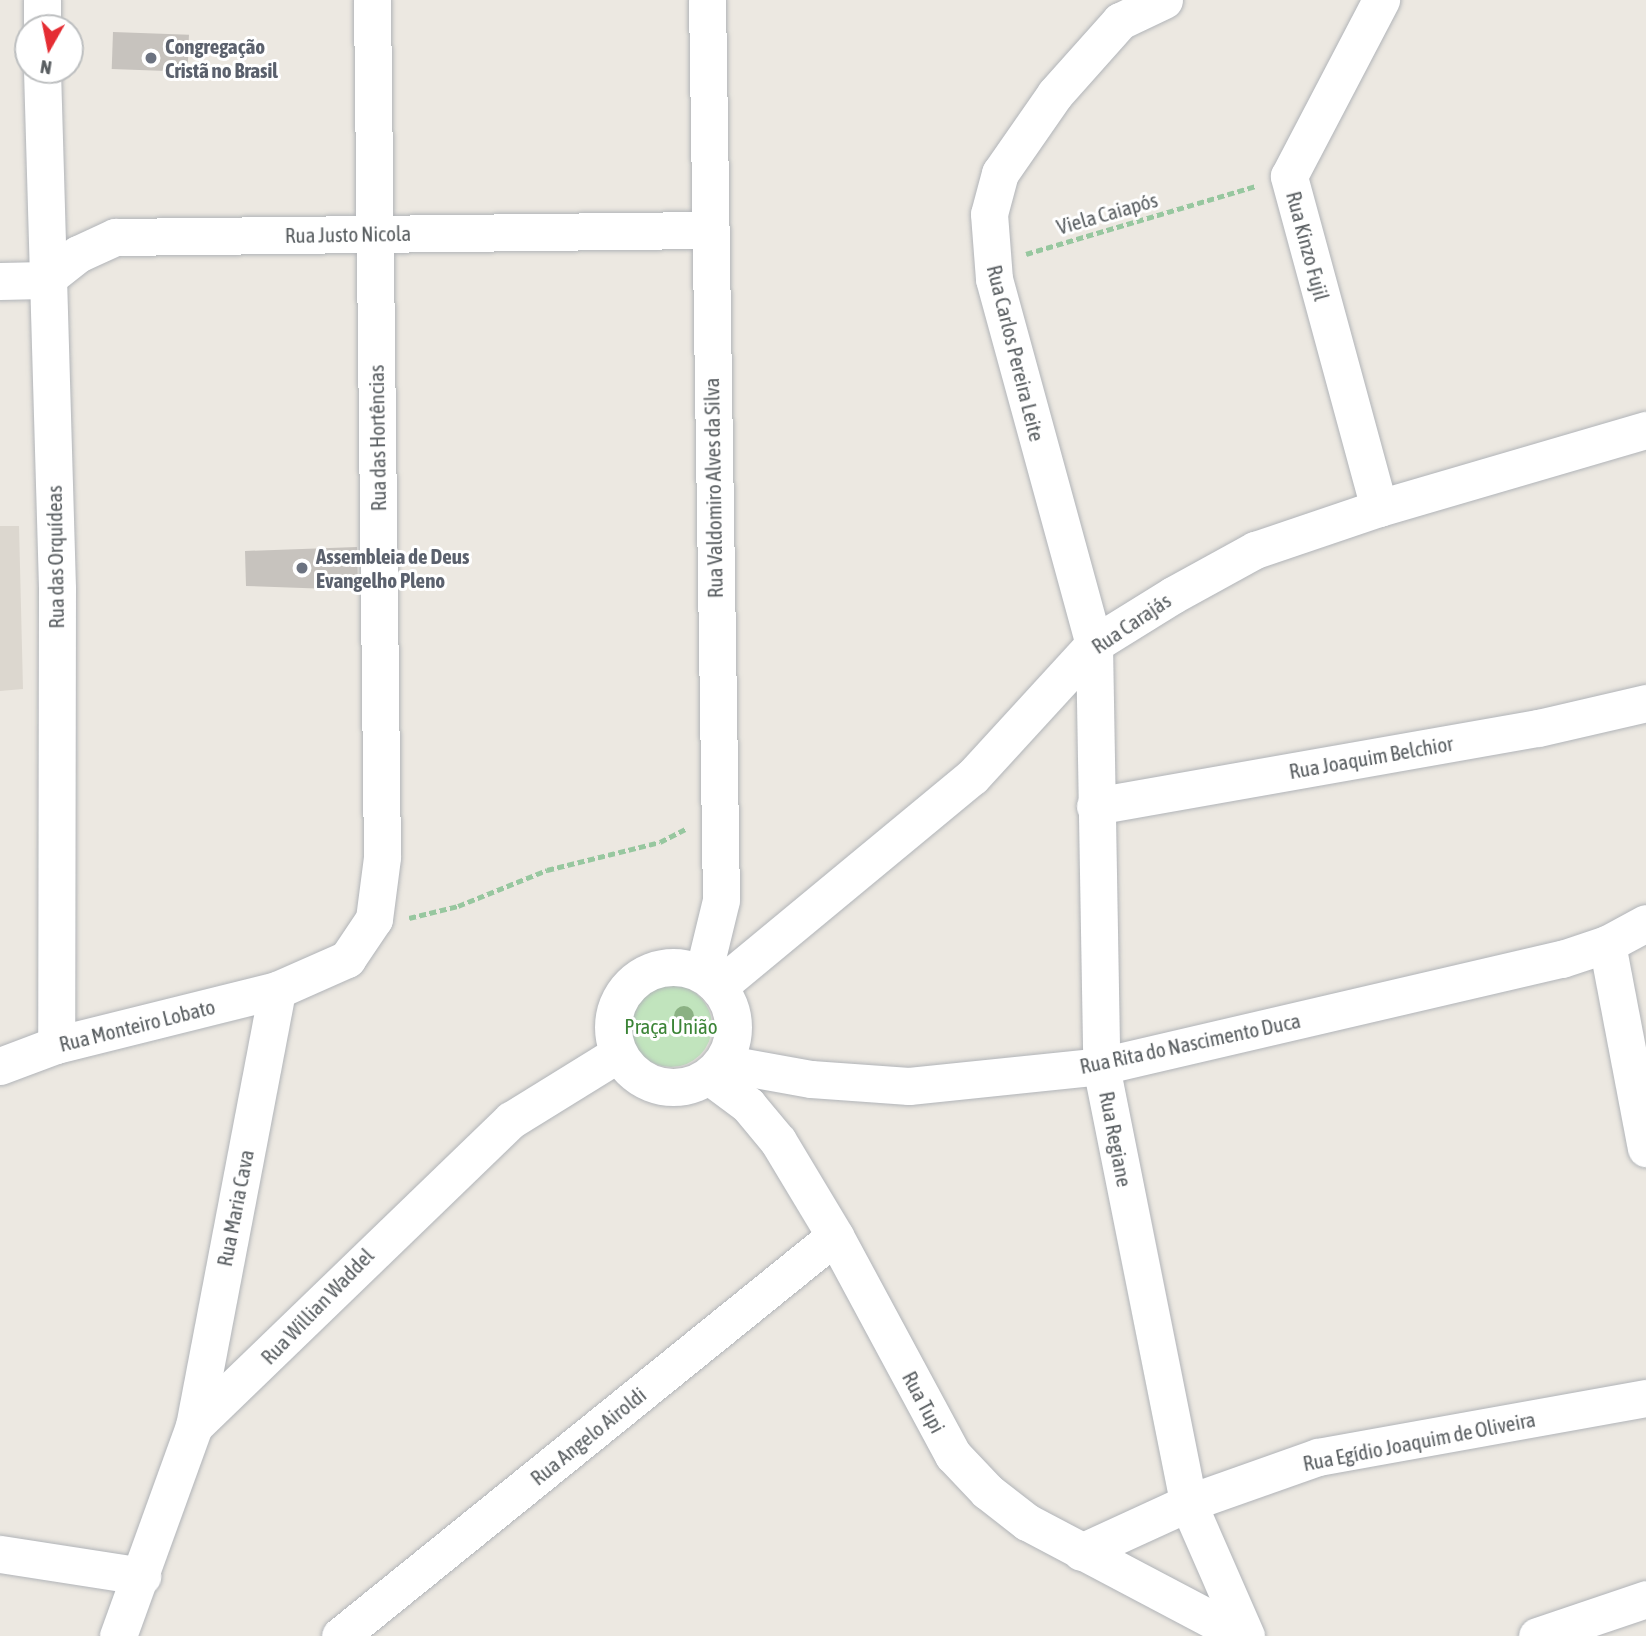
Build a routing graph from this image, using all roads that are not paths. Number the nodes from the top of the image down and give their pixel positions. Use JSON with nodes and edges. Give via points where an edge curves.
{"nodes":[{"id":1,"x":372,"y":0,"type":"edge"},
{"id":2,"x":707,"y":0,"type":"edge"},
{"id":3,"x":1164,"y":0,"type":"edge"},
{"id":4,"x":1381,"y":0,"type":"edge"},
{"id":5,"x":42,"y":84,"type":"edge"},
{"id":6,"x":708,"y":230,"type":"junction"},
{"id":7,"x":375,"y":234,"type":"junction"},
{"id":8,"x":45,"y":280,"type":"junction"},
{"id":9,"x":0,"y":281,"type":"edge"},
{"id":10,"x":1646,"y":430,"type":"edge"},
{"id":11,"x":1379,"y":508,"type":"junction"},
{"id":12,"x":1094,"y":644,"type":"junction"},
{"id":13,"x":1646,"y":703,"type":"edge"},
{"id":14,"x":1095,"y":806,"type":"junction"},
{"id":15,"x":1646,"y":923,"type":"edge"},
{"id":16,"x":1607,"y":944,"type":"junction"},
{"id":17,"x":710,"y":980,"type":"junction"},
{"id":18,"x":276,"y":990,"type":"junction"},
{"id":19,"x":56,"y":1045,"type":"junction"},
{"id":20,"x":618,"y":1054,"type":"junction"},
{"id":21,"x":0,"y":1066,"type":"edge"},
{"id":22,"x":1101,"y":1066,"type":"junction"},
{"id":23,"x":715,"y":1070,"type":"junction"},
{"id":24,"x":1646,"y":1147,"type":"edge"},
{"id":25,"x":835,"y":1236,"type":"junction"},
{"id":26,"x":1646,"y":1398,"type":"edge"},
{"id":27,"x":194,"y":1426,"type":"junction"},
{"id":28,"x":1188,"y":1503,"type":"junction"},
{"id":29,"x":1081,"y":1552,"type":"junction"},
{"id":30,"x":0,"y":1554,"type":"edge"},
{"id":31,"x":142,"y":1576,"type":"junction"},
{"id":32,"x":1646,"y":1599,"type":"edge"},
{"id":33,"x":118,"y":1636,"type":"edge"},
{"id":34,"x":340,"y":1636,"type":"edge"},
{"id":35,"x":1231,"y":1636,"type":"edge"},
{"id":36,"x":1246,"y":1636,"type":"edge"},
{"id":37,"x":1537,"y":1636,"type":"edge"}],
"edges":[{"from":1,"to":7,"type":"street","name":"Rua das Hortências"},
{"from":2,"to":6,"type":"street","name":"Rua Valdomiro Alves da Silva"},
{"from":3,"to":12,"type":"street","name":"Rua Carlos Pereira Leite","via":[[1120,21],[1055,94],[1000,173],[989,214],[992,264]]},
{"from":4,"to":11,"type":"street","name":"Rua Kinzo Fujil","via":[[1289,176]]},
{"from":5,"to":8,"type":"street","name":"Rua das Orquídeas"},
{"from":6,"to":7,"type":"street","name":"Rua Justo Nicola"},
{"from":6,"to":17,"type":"street","name":"Rua Valdomiro Alves da Silva","via":[[721,900]]},
{"from":7,"to":8,"type":"street","name":"Rua Justo Nicola","via":[[115,237],[78,254]]},
{"from":7,"to":18,"type":"street","name":"Rua das Hortências","via":[[382,857],[374,919],[346,959]]},
{"from":8,"to":9,"type":"street"},
{"from":8,"to":19,"type":"street","name":"Rua das Orquídeas","via":[[57,589]]},
{"from":10,"to":11,"type":"street","name":"Rua Carajás"},
{"from":11,"to":12,"type":"street","name":"Rua Carajás","via":[[1255,550]]},
{"from":12,"to":14,"type":"street","name":"Rua Regiane"},
{"from":12,"to":17,"type":"street","name":"Rua Carajás","via":[[972,777]]},
{"from":13,"to":14,"type":"street","name":"Rua Joaquim Belchior","via":[[1538,728]]},
{"from":14,"to":22,"type":"street","name":"Rua Regiane"},
{"from":15,"to":16,"type":"street","name":"Rua Rita do Nascimento Duca"},
{"from":16,"to":22,"type":"street","name":"Rua Rita do Nascimento Duca","via":[[1562,959]]},
{"from":16,"to":24,"type":"street"},
{"from":17,"to":20,"type":"street","via":[[665,967],[631,983],[612,1017]]},
{"from":17,"to":23,"type":"street","via":[[732,1012],[733,1030]]},
{"from":18,"to":19,"type":"street","name":"Rua Monteiro Lobato"},
{"from":18,"to":27,"type":"street","name":"Rua Maria Cava"},
{"from":19,"to":21,"type":"street","name":"Rua Monteiro Lobato"},
{"from":20,"to":23,"type":"street","via":[[642,1080],[658,1086],[676,1088]]},
{"from":20,"to":27,"type":"street","name":"Rua Willian Waddel","via":[[510,1120]]},
{"from":22,"to":23,"type":"street","name":"Rua Rita do Nascimento Duca","via":[[909,1086]]},
{"from":22,"to":28,"type":"street","name":"Rua Regiane"},
{"from":23,"to":25,"type":"street","name":"Rua Tupi","via":[[778,1141]]},
{"from":25,"to":29,"type":"street","name":"Rua Tupi","via":[[953,1455],[987,1491],[1027,1522]]},
{"from":25,"to":34,"type":"street","name":"Rua Angelo Airoldi"},
{"from":26,"to":28,"type":"street","name":"Rua Egídio Joaquim de Oliveira","via":[[1318,1457]]},
{"from":27,"to":31,"type":"street","name":"Rua Willian Waddel"},
{"from":28,"to":29,"type":"street","name":"Rua Egídio Joaquim de Oliveira"},
{"from":28,"to":36,"type":"street","name":"Rua Regiane"},
{"from":29,"to":35,"type":"street","name":"Rua Tupi","via":[[1216,1622]]},
{"from":30,"to":31,"type":"street"},
{"from":31,"to":33,"type":"street","name":"Rua Willian Waddel"},
{"from":32,"to":37,"type":"street"}]}
